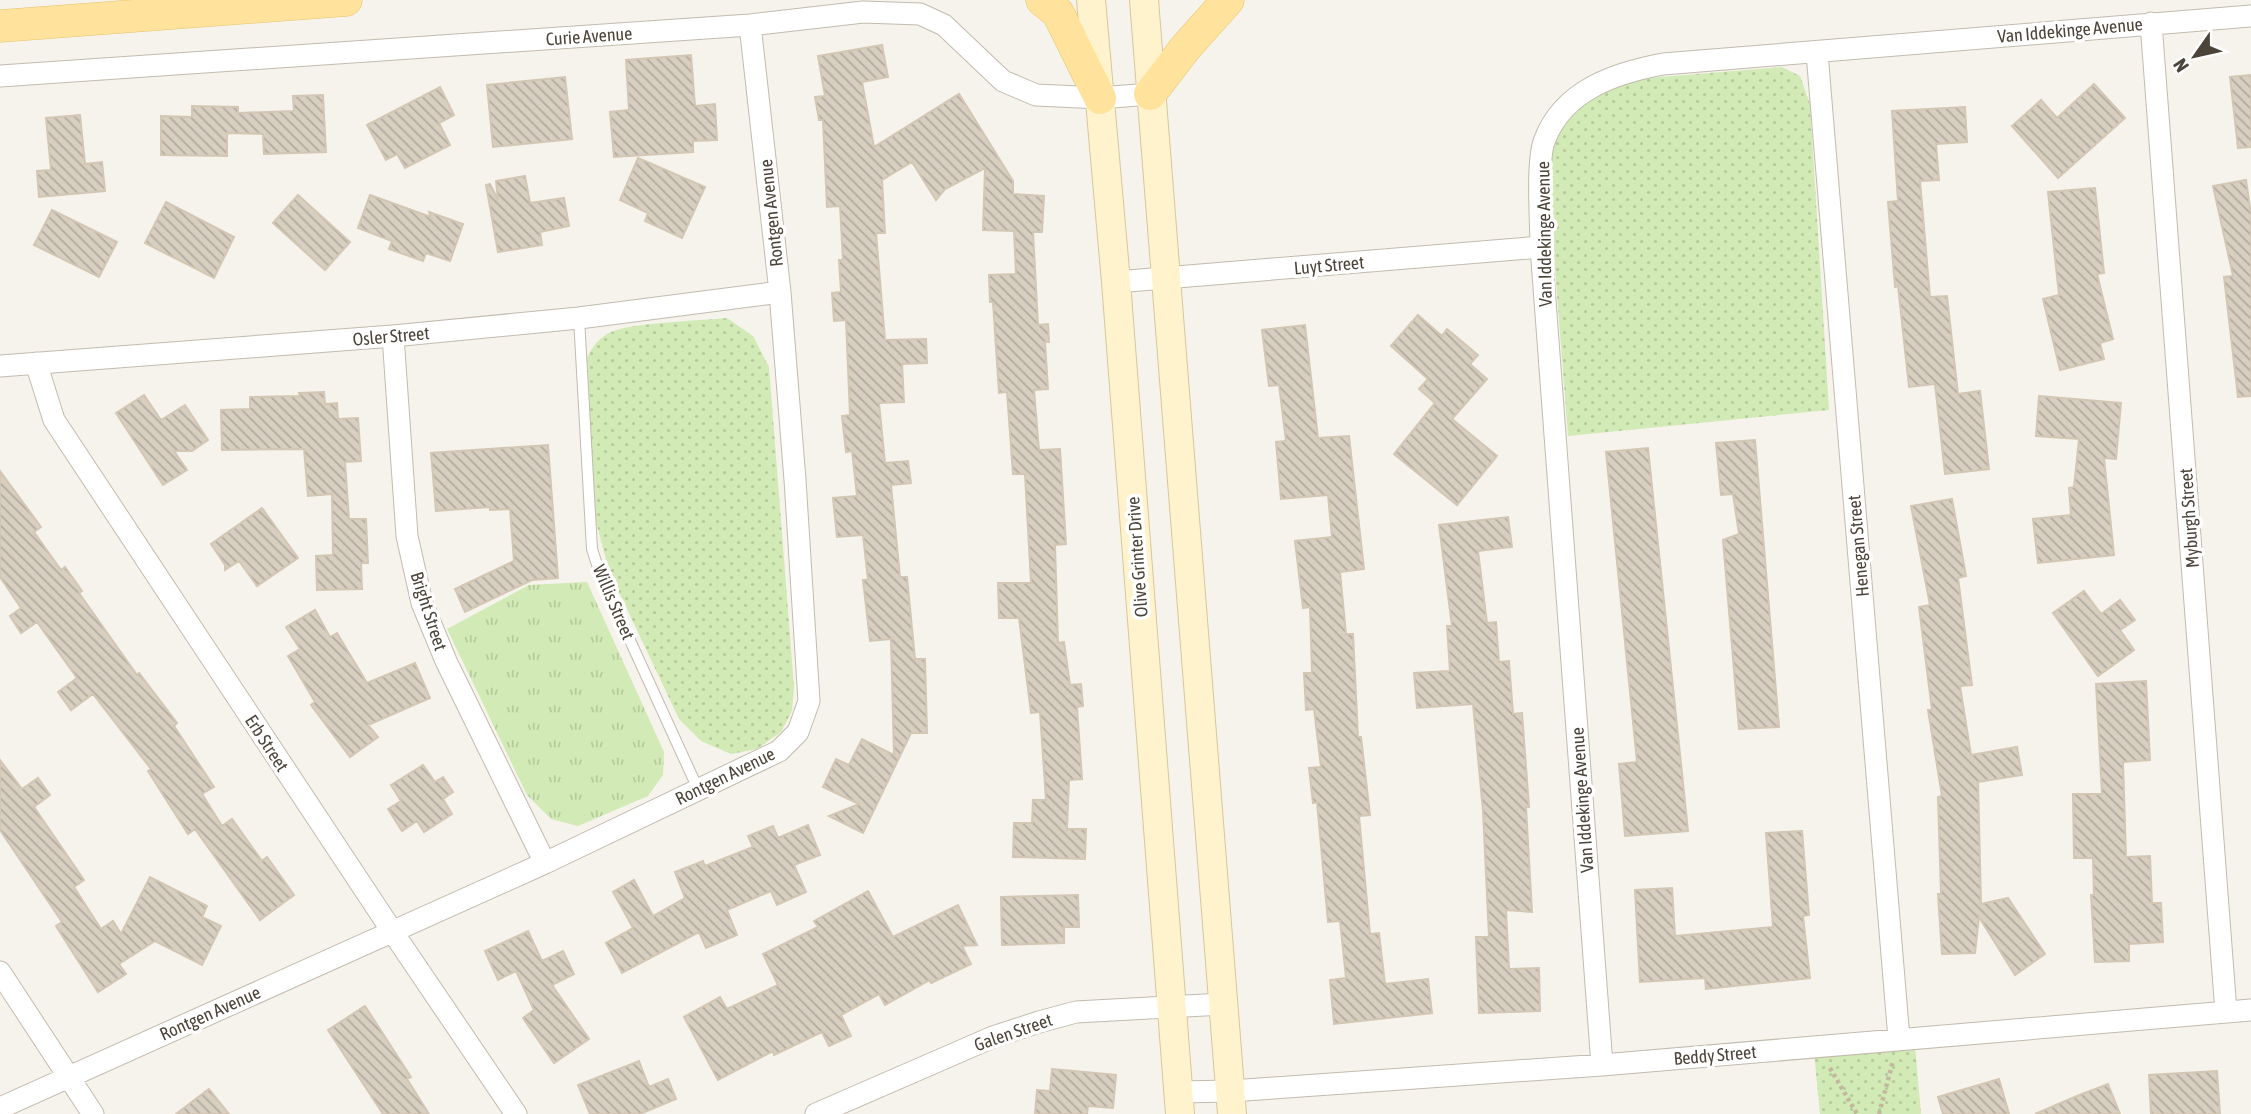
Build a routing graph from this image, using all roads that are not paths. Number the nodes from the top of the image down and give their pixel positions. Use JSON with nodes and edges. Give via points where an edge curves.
{"nodes":[{"id":1,"x":346,"y":0,"type":"edge"},
{"id":2,"x":1042,"y":0,"type":"edge"},
{"id":3,"x":1091,"y":0,"type":"edge"},
{"id":4,"x":1144,"y":0,"type":"edge"},
{"id":5,"x":1228,"y":0,"type":"edge"},
{"id":6,"x":2251,"y":16,"type":"edge"},
{"id":7,"x":2151,"y":23,"type":"junction"},
{"id":8,"x":750,"y":25,"type":"junction"},
{"id":9,"x":0,"y":26,"type":"edge"},
{"id":10,"x":1816,"y":53,"type":"junction"},
{"id":11,"x":0,"y":76,"type":"edge"},
{"id":12,"x":1150,"y":94,"type":"junction"},
{"id":13,"x":1100,"y":98,"type":"junction"},
{"id":14,"x":1541,"y":247,"type":"junction"},
{"id":15,"x":1167,"y":278,"type":"junction"},
{"id":16,"x":1116,"y":282,"type":"junction"},
{"id":17,"x":780,"y":292,"type":"junction"},
{"id":18,"x":579,"y":318,"type":"junction"},
{"id":19,"x":393,"y":336,"type":"junction"},
{"id":20,"x":36,"y":363,"type":"junction"},
{"id":21,"x":0,"y":366,"type":"edge"},
{"id":22,"x":698,"y":789,"type":"junction"},
{"id":23,"x":545,"y":863,"type":"junction"},
{"id":24,"x":392,"y":931,"type":"junction"},
{"id":25,"x":0,"y":972,"type":"edge"},
{"id":26,"x":1223,"y":1004,"type":"junction"},
{"id":27,"x":1172,"y":1006,"type":"junction"},
{"id":28,"x":2251,"y":1010,"type":"edge"},
{"id":29,"x":2226,"y":1012,"type":"junction"},
{"id":30,"x":1899,"y":1039,"type":"junction"},
{"id":31,"x":1602,"y":1065,"type":"junction"},
{"id":32,"x":68,"y":1077,"type":"junction"},
{"id":33,"x":1231,"y":1102,"type":"edge"},
{"id":34,"x":1180,"y":1103,"type":"edge"},
{"id":35,"x":857,"y":1105,"type":"edge"},
{"id":36,"x":0,"y":1108,"type":"edge"},
{"id":37,"x":93,"y":1114,"type":"edge"},
{"id":38,"x":516,"y":1114,"type":"edge"},
{"id":39,"x":816,"y":1114,"type":"edge"}],
"edges":[{"from":1,"to":9,"type":"main road"},
{"from":2,"to":13,"type":"main road","via":[[1058,13]]},
{"from":3,"to":13,"type":"street","name":"Olive Grinter Drive"},
{"from":4,"to":12,"type":"street"},
{"from":5,"to":12,"type":"main road"},
{"from":6,"to":7,"type":"street","name":"Van Iddekinge Avenue"},
{"from":7,"to":10,"type":"street","name":"Van Iddekinge Avenue"},
{"from":7,"to":29,"type":"street","name":"Myburgh Street"},
{"from":8,"to":11,"type":"street","name":"Curie Avenue"},
{"from":8,"to":13,"type":"street","name":"Curie Avenue","via":[[863,12],[920,14],[944,25],[1003,81],[1036,95]]},
{"from":8,"to":17,"type":"street","name":"Rontgen Avenue"},
{"from":10,"to":14,"type":"street","name":"Van Iddekinge Avenue","via":[[1663,64],[1631,70],[1575,98],[1560,112],[1544,141]]},
{"from":10,"to":30,"type":"street","name":"Henegan Street"},
{"from":12,"to":13,"type":"street","name":"Curie Avenue"},
{"from":12,"to":15,"type":"street"},
{"from":13,"to":16,"type":"street","name":"Olive Grinter Drive"},
{"from":14,"to":15,"type":"street","name":"Luyt Street"},
{"from":14,"to":31,"type":"street","name":"Van Iddekinge Avenue"},
{"from":15,"to":16,"type":"street","name":"Luyt Street"},
{"from":15,"to":26,"type":"street"},
{"from":16,"to":27,"type":"street","name":"Olive Grinter Drive"},
{"from":17,"to":18,"type":"street","name":"Osler Street"},
{"from":17,"to":22,"type":"street","name":"Rontgen Avenue","via":[[809,701],[798,732],[779,751]]},
{"from":18,"to":19,"type":"street","name":"Osler Street"},
{"from":18,"to":22,"type":"lane","name":"Willis Street","via":[[592,549]]},
{"from":19,"to":20,"type":"street","name":"Osler Street"},
{"from":19,"to":23,"type":"street","name":"Bright Street","via":[[407,536],[422,603]]},
{"from":20,"to":21,"type":"street","name":"Osler Street"},
{"from":20,"to":24,"type":"street","name":"Erb Street","via":[[54,420]]},
{"from":22,"to":23,"type":"street","name":"Rontgen Avenue"},
{"from":23,"to":24,"type":"street","name":"Rontgen Avenue"},
{"from":24,"to":32,"type":"street","name":"Rontgen Avenue"},
{"from":24,"to":38,"type":"street","name":"Erb Street"},
{"from":25,"to":32,"type":"street"},
{"from":26,"to":27,"type":"street","name":"Galen Street"},
{"from":26,"to":33,"type":"street"},
{"from":27,"to":34,"type":"street","name":"Olive Grinter Drive"},
{"from":27,"to":35,"type":"street","name":"Galen Street","via":[[1076,1012],[1039,1022],[993,1037]]},
{"from":28,"to":29,"type":"street","name":"Beddy Street"},
{"from":29,"to":30,"type":"street","name":"Beddy Street"},
{"from":30,"to":31,"type":"street","name":"Beddy Street"},
{"from":31,"to":33,"type":"street","name":"Beddy Street"},
{"from":32,"to":36,"type":"street","name":"Rontgen Avenue"},
{"from":32,"to":37,"type":"street"},
{"from":33,"to":34,"type":"street","name":"Beddy Street"},
{"from":35,"to":39,"type":"street","name":"Galen Street"}]}
